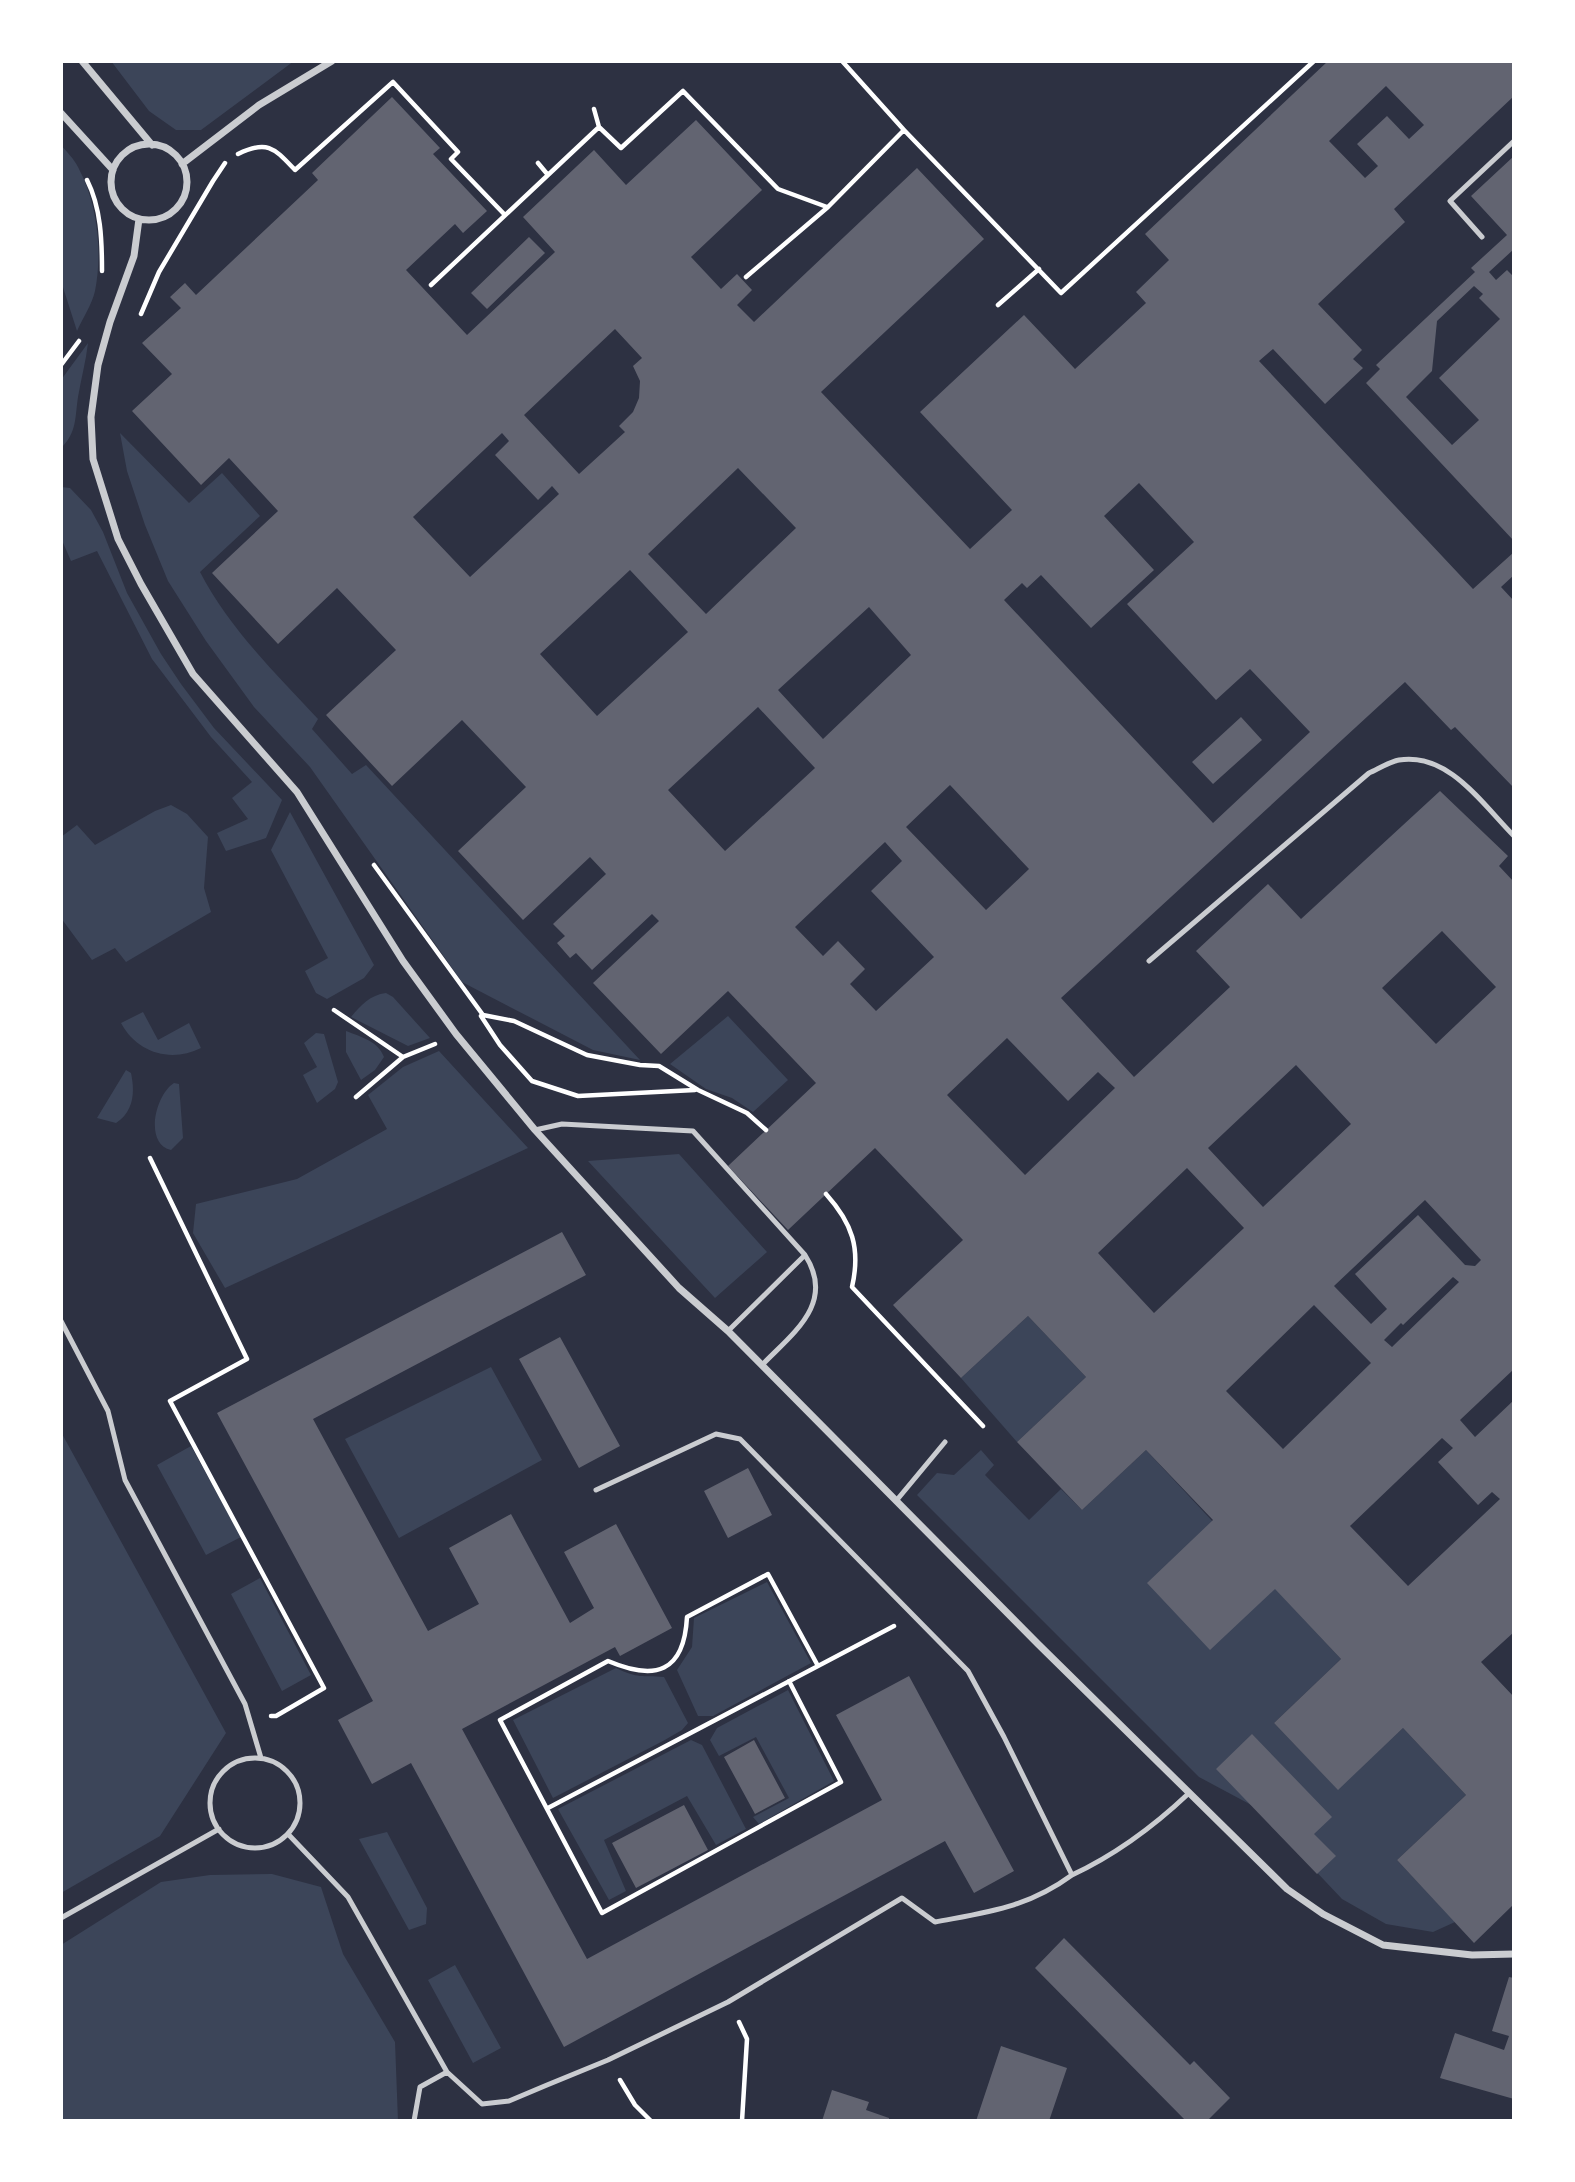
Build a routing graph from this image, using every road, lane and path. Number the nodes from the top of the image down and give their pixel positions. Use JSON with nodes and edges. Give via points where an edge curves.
{"nodes":[{"id":1,"x":82,"y":61,"type":"edge"},
{"id":2,"x":332,"y":61,"type":"edge"},
{"id":3,"x":842,"y":61,"type":"edge"},
{"id":4,"x":1314,"y":61,"type":"edge"},
{"id":5,"x":594,"y":109,"type":"dead end"},
{"id":6,"x":61,"y":113,"type":"edge"},
{"id":7,"x":599,"y":127,"type":"junction"},
{"id":8,"x":904,"y":130,"type":"junction"},
{"id":9,"x":1514,"y":141,"type":"edge"},
{"id":10,"x":152,"y":145,"type":"junction"},
{"id":11,"x":538,"y":163,"type":"dead end"},
{"id":12,"x":182,"y":164,"type":"junction"},
{"id":13,"x":113,"y":170,"type":"junction"},
{"id":14,"x":82,"y":171,"type":"dead end"},
{"id":15,"x":548,"y":175,"type":"junction"},
{"id":16,"x":828,"y":207,"type":"junction"},
{"id":17,"x":505,"y":215,"type":"junction"},
{"id":18,"x":139,"y":219,"type":"junction"},
{"id":19,"x":1482,"y":237,"type":"dead end"},
{"id":20,"x":1039,"y":269,"type":"junction"},
{"id":21,"x":102,"y":275,"type":"dead end"},
{"id":22,"x":746,"y":277,"type":"dead end"},
{"id":23,"x":431,"y":285,"type":"dead end"},
{"id":24,"x":998,"y":305,"type":"dead end"},
{"id":25,"x":138,"y":322,"type":"dead end"},
{"id":26,"x":85,"y":331,"type":"dead end"},
{"id":27,"x":61,"y":365,"type":"edge"},
{"id":28,"x":1514,"y":836,"type":"edge"},
{"id":29,"x":372,"y":862,"type":"dead end"},
{"id":30,"x":1149,"y":961,"type":"dead end"},
{"id":31,"x":334,"y":1010,"type":"dead end"},
{"id":32,"x":483,"y":1015,"type":"junction"},
{"id":33,"x":456,"y":1034,"type":"junction"},
{"id":34,"x":403,"y":1057,"type":"junction"},
{"id":35,"x":698,"y":1090,"type":"junction"},
{"id":36,"x":356,"y":1097,"type":"dead end"},
{"id":37,"x":535,"y":1130,"type":"junction"},
{"id":38,"x":766,"y":1130,"type":"dead end"},
{"id":39,"x":150,"y":1158,"type":"dead end"},
{"id":40,"x":826,"y":1194,"type":"dead end"},
{"id":41,"x":805,"y":1255,"type":"junction"},
{"id":42,"x":61,"y":1321,"type":"edge"},
{"id":43,"x":728,"y":1331,"type":"junction"},
{"id":44,"x":761,"y":1366,"type":"junction"},
{"id":45,"x":983,"y":1426,"type":"dead end"},
{"id":46,"x":944,"y":1443,"type":"dead end"},
{"id":47,"x":596,"y":1489,"type":"dead end"},
{"id":48,"x":896,"y":1502,"type":"junction"},
{"id":49,"x":913,"y":1616,"type":"junction"},
{"id":50,"x":818,"y":1666,"type":"junction"},
{"id":51,"x":789,"y":1681,"type":"junction"},
{"id":52,"x":249,"y":1718,"type":"junction"},
{"id":53,"x":261,"y":1758,"type":"junction"},
{"id":54,"x":1188,"y":1794,"type":"junction"},
{"id":55,"x":548,"y":1808,"type":"junction"},
{"id":56,"x":219,"y":1829,"type":"junction"},
{"id":57,"x":288,"y":1834,"type":"junction"},
{"id":58,"x":1072,"y":1875,"type":"junction"},
{"id":59,"x":61,"y":1918,"type":"edge"},
{"id":60,"x":1514,"y":1955,"type":"edge"},
{"id":61,"x":737,"y":2019,"type":"dead end"},
{"id":62,"x":447,"y":2071,"type":"junction"},
{"id":63,"x":622,"y":2082,"type":"dead end"},
{"id":64,"x":414,"y":2121,"type":"edge"},
{"id":65,"x":651,"y":2121,"type":"edge"},
{"id":66,"x":741,"y":2121,"type":"edge"}],
"edges":[{"from":1,"to":10,"type":"street"},
{"from":2,"to":12,"type":"street","via":[[259,105]]},
{"from":3,"to":8,"type":"path"},
{"from":4,"to":20,"type":"path","via":[[1061,293]]},
{"from":5,"to":7,"type":"path"},
{"from":6,"to":13,"type":"street"},
{"from":7,"to":15,"type":"path"},
{"from":7,"to":16,"type":"path","via":[[621,148],[683,91],[778,189]]},
{"from":8,"to":16,"type":"path"},
{"from":8,"to":20,"type":"path"},
{"from":9,"to":19,"type":"lane","via":[[1450,201]]},
{"from":10,"to":12,"type":"street","via":[[164,147]]},
{"from":10,"to":13,"type":"street","via":[[128,150]]},
{"from":11,"to":15,"type":"path"},
{"from":12,"to":18,"type":"street","via":[[187,186],[179,206],[161,219]]},
{"from":13,"to":18,"type":"street","via":[[111,182],[118,205]]},
{"from":14,"to":21,"type":"path","via":[[99,219]]},
{"from":15,"to":17,"type":"path"},
{"from":16,"to":22,"type":"path"},
{"from":17,"to":23,"type":"path"},
{"from":17,"to":25,"type":"path","via":[[451,159],[458,152],[393,82],[295,170],[275,149],[253,146],[229,159],[159,272]]},
{"from":18,"to":33,"type":"street","via":[[134,256],[98,365],[91,417],[93,459],[118,539],[193,674],[297,793],[403,961]]},
{"from":20,"to":24,"type":"path"},
{"from":26,"to":27,"type":"path"},
{"from":28,"to":30,"type":"lane","via":[[1450,771],[1426,761],[1399,760],[1368,773]]},
{"from":29,"to":32,"type":"path"},
{"from":31,"to":34,"type":"path"},
{"from":32,"to":33,"type":"path"},
{"from":32,"to":35,"type":"path","via":[[514,1021],[587,1055],[659,1066]]},
{"from":32,"to":35,"type":"path","via":[[500,1045],[532,1081],[578,1096]]},
{"from":33,"to":34,"type":"path"},
{"from":33,"to":37,"type":"street"},
{"from":34,"to":36,"type":"path"},
{"from":35,"to":38,"type":"path","via":[[747,1113]]},
{"from":37,"to":41,"type":"lane","via":[[562,1124],[693,1131]]},
{"from":37,"to":43,"type":"street","via":[[679,1287]]},
{"from":39,"to":52,"type":"path","via":[[247,1359],[170,1401],[324,1688],[276,1716]]},
{"from":40,"to":45,"type":"path","via":[[846,1218],[855,1246],[852,1287]]},
{"from":41,"to":43,"type":"lane"},
{"from":41,"to":44,"type":"lane","via":[[814,1269],[816,1298],[804,1322]]},
{"from":42,"to":52,"type":"lane","via":[[108,1411],[125,1480]]},
{"from":43,"to":44,"type":"street"},
{"from":44,"to":48,"type":"street"},
{"from":46,"to":48,"type":"lane"},
{"from":47,"to":49,"type":"lane","via":[[716,1434],[740,1439]]},
{"from":48,"to":54,"type":"street"},
{"from":49,"to":50,"type":"path"},
{"from":49,"to":58,"type":"lane","via":[[968,1671]]},
{"from":50,"to":51,"type":"path"},
{"from":50,"to":55,"type":"path","via":[[768,1574],[687,1618],[679,1654],[667,1666],[648,1672],[608,1661],[500,1720]]},
{"from":51,"to":55,"type":"path"},
{"from":51,"to":55,"type":"path","via":[[841,1782],[602,1913]]},
{"from":52,"to":53,"type":"lane"},
{"from":53,"to":56,"type":"lane","via":[[230,1766],[214,1785],[210,1801]]},
{"from":53,"to":57,"type":"lane","via":[[277,1763],[291,1775],[300,1795],[298,1820]]},
{"from":54,"to":58,"type":"lane","via":[[1104,1860]]},
{"from":54,"to":60,"type":"street","via":[[1287,1889],[1383,1945]]},
{"from":56,"to":57,"type":"lane","via":[[231,1841],[255,1847],[271,1845]]},
{"from":56,"to":59,"type":"lane"},
{"from":57,"to":62,"type":"lane","via":[[348,1897]]},
{"from":58,"to":62,"type":"lane","via":[[1048,1892],[1003,1910],[935,1922],[902,1898],[728,2002],[509,2101],[482,2104]]},
{"from":61,"to":66,"type":"path","via":[[747,2039]]},
{"from":62,"to":64,"type":"lane","via":[[420,2087]]},
{"from":63,"to":65,"type":"path"}]}
